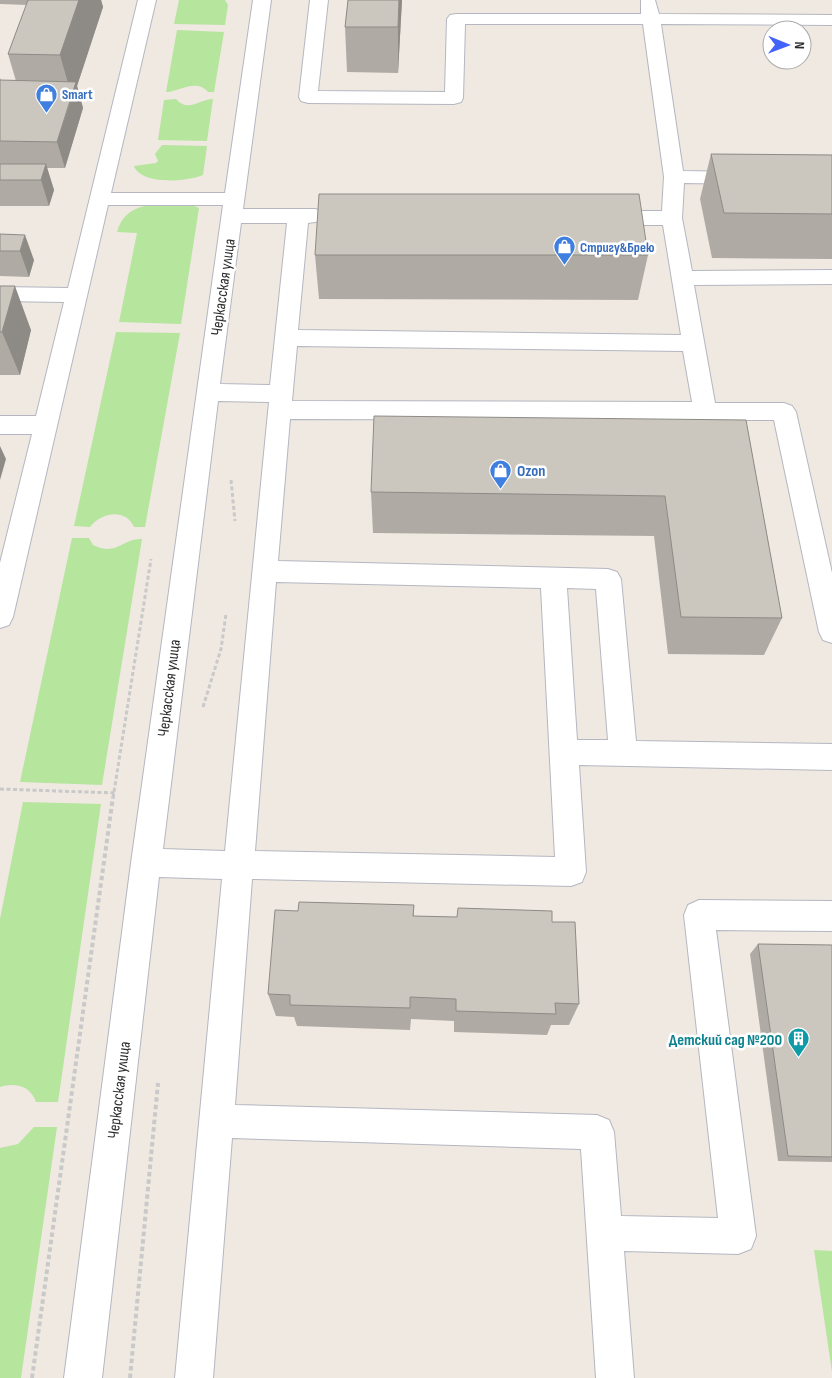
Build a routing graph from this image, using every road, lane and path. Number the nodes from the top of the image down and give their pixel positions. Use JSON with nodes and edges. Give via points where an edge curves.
{"nodes":[{"id":1,"x":147,"y":0,"type":"edge"},
{"id":2,"x":262,"y":0,"type":"edge"},
{"id":3,"x":319,"y":0,"type":"edge"},
{"id":4,"x":648,"y":0,"type":"edge"},
{"id":5,"x":651,"y":19,"type":"junction"},
{"id":6,"x":832,"y":20,"type":"edge"},
{"id":7,"x":674,"y":177,"type":"junction"},
{"id":8,"x":763,"y":178,"type":"edge"},
{"id":9,"x":100,"y":199,"type":"junction"},
{"id":10,"x":233,"y":208,"type":"junction"},
{"id":11,"x":298,"y":216,"type":"junction"},
{"id":12,"x":337,"y":216,"type":"edge"},
{"id":13,"x":583,"y":218,"type":"edge"},
{"id":14,"x":672,"y":218,"type":"junction"},
{"id":15,"x":832,"y":277,"type":"edge"},
{"id":16,"x":682,"y":278,"type":"junction"},
{"id":17,"x":0,"y":294,"type":"edge"},
{"id":18,"x":77,"y":295,"type":"junction"},
{"id":19,"x":287,"y":338,"type":"junction"},
{"id":20,"x":693,"y":343,"type":"junction"},
{"id":21,"x":207,"y":392,"type":"junction"},
{"id":22,"x":281,"y":402,"type":"junction"},
{"id":23,"x":704,"y":411,"type":"junction"},
{"id":24,"x":0,"y":425,"type":"edge"},
{"id":25,"x":46,"y":425,"type":"junction"},
{"id":26,"x":230,"y":479,"type":"dead end"},
{"id":27,"x":236,"y":527,"type":"dead end"},
{"id":28,"x":152,"y":550,"type":"dead end"},
{"id":29,"x":264,"y":571,"type":"junction"},
{"id":30,"x":553,"y":578,"type":"junction"},
{"id":31,"x":226,"y":612,"type":"dead end"},
{"id":32,"x":0,"y":617,"type":"edge"},
{"id":33,"x":832,"y":632,"type":"edge"},
{"id":34,"x":201,"y":712,"type":"dead end"},
{"id":35,"x":564,"y":752,"type":"junction"},
{"id":36,"x":623,"y":753,"type":"junction"},
{"id":37,"x":832,"y":758,"type":"edge"},
{"id":38,"x":0,"y":790,"type":"edge"},
{"id":39,"x":114,"y":792,"type":"junction"},
{"id":40,"x":120,"y":793,"type":"dead end"},
{"id":41,"x":146,"y":863,"type":"junction"},
{"id":42,"x":238,"y":866,"type":"junction"},
{"id":43,"x":832,"y":916,"type":"edge"},
{"id":44,"x":159,"y":1081,"type":"dead end"},
{"id":45,"x":216,"y":1121,"type":"junction"},
{"id":46,"x":604,"y":1234,"type":"junction"},
{"id":47,"x":32,"y":1378,"type":"edge"},
{"id":48,"x":83,"y":1378,"type":"edge"},
{"id":49,"x":130,"y":1378,"type":"edge"},
{"id":50,"x":194,"y":1378,"type":"edge"},
{"id":51,"x":614,"y":1378,"type":"edge"}],
"edges":[{"from":1,"to":9,"type":"street"},
{"from":2,"to":10,"type":"street","name":"Черкасская улица"},
{"from":3,"to":5,"type":"street","via":[[308,97],[454,98],[456,19]]},
{"from":4,"to":5,"type":"street"},
{"from":5,"to":6,"type":"street"},
{"from":5,"to":7,"type":"street"},
{"from":7,"to":8,"type":"street"},
{"from":7,"to":14,"type":"street"},
{"from":9,"to":10,"type":"street"},
{"from":9,"to":18,"type":"street"},
{"from":10,"to":11,"type":"street"},
{"from":10,"to":21,"type":"street","name":"Черкасская улица"},
{"from":11,"to":12,"type":"street"},
{"from":11,"to":19,"type":"street"},
{"from":13,"to":14,"type":"street"},
{"from":14,"to":16,"type":"street"},
{"from":15,"to":16,"type":"street"},
{"from":16,"to":20,"type":"street"},
{"from":17,"to":18,"type":"street"},
{"from":18,"to":25,"type":"street"},
{"from":19,"to":20,"type":"street"},
{"from":19,"to":22,"type":"street"},
{"from":20,"to":23,"type":"street"},
{"from":21,"to":22,"type":"street"},
{"from":21,"to":41,"type":"street","name":"Черкасская улица"},
{"from":22,"to":23,"type":"street"},
{"from":22,"to":29,"type":"street"},
{"from":23,"to":33,"type":"street","via":[[784,412]]},
{"from":24,"to":25,"type":"street"},
{"from":25,"to":32,"type":"street"},
{"from":26,"to":27,"type":"path"},
{"from":28,"to":39,"type":"path"},
{"from":29,"to":30,"type":"street"},
{"from":29,"to":42,"type":"street"},
{"from":30,"to":35,"type":"street"},
{"from":30,"to":36,"type":"street","via":[[608,579]]},
{"from":31,"to":34,"type":"path","via":[[221,649]]},
{"from":35,"to":36,"type":"street"},
{"from":35,"to":42,"type":"street","via":[[571,872]]},
{"from":36,"to":37,"type":"street"},
{"from":38,"to":39,"type":"path"},
{"from":39,"to":40,"type":"path"},
{"from":39,"to":47,"type":"path"},
{"from":41,"to":42,"type":"street"},
{"from":41,"to":48,"type":"street","name":"Черкасская улица"},
{"from":42,"to":45,"type":"street"},
{"from":43,"to":46,"type":"street","via":[[699,915],[738,1236]]},
{"from":44,"to":49,"type":"path"},
{"from":45,"to":46,"type":"street","via":[[598,1132]]},
{"from":45,"to":50,"type":"street"},
{"from":46,"to":51,"type":"street"}]}
